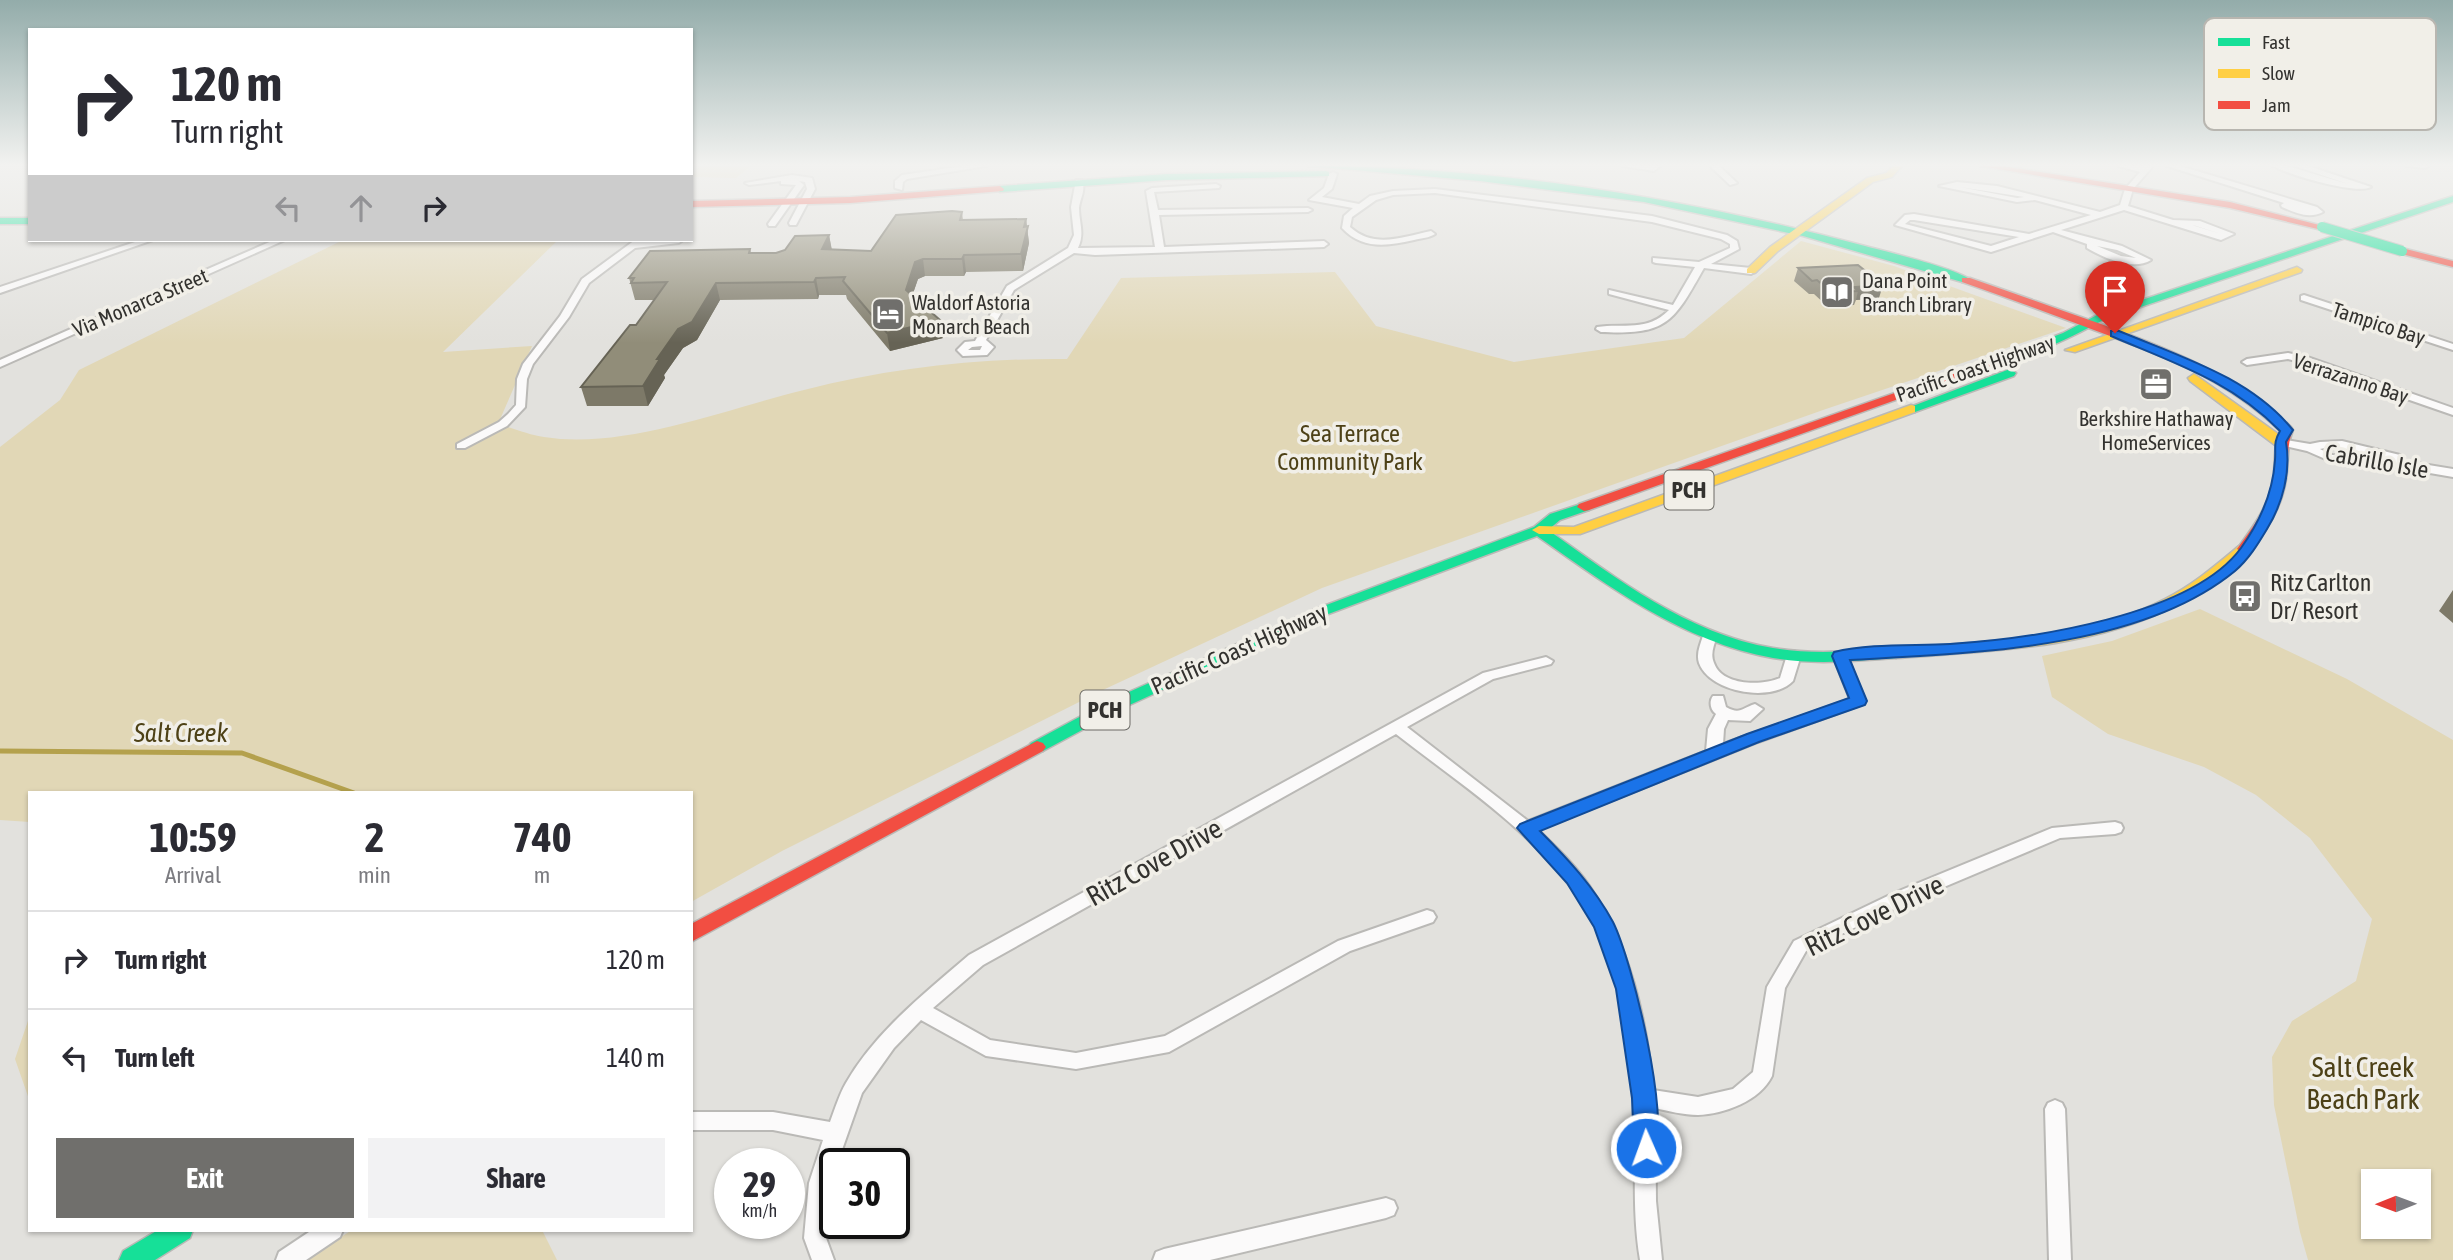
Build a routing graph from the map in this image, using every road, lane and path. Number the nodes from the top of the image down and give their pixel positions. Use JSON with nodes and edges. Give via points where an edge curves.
{"nodes":[{"id":1,"x":1078,"y":225,"type":"edge"},
{"id":2,"x":1156,"y":225,"type":"edge"},
{"id":3,"x":1347,"y":225,"type":"edge"},
{"id":4,"x":1675,"y":225,"type":"edge"},
{"id":5,"x":1753,"y":225,"type":"edge"},
{"id":6,"x":1806,"y":225,"type":"edge"},
{"id":7,"x":1899,"y":225,"type":"edge"},
{"id":8,"x":1955,"y":225,"type":"edge"},
{"id":9,"x":2069,"y":225,"type":"edge"},
{"id":10,"x":2180,"y":225,"type":"edge"},
{"id":11,"x":2202,"y":225,"type":"edge"},
{"id":12,"x":2313,"y":225,"type":"edge"},
{"id":13,"x":2376,"y":225,"type":"edge"},
{"id":14,"x":2421,"y":225,"type":"edge"},
{"id":15,"x":1968,"y":227,"type":"junction"},
{"id":16,"x":2054,"y":230,"type":"junction"},
{"id":17,"x":1795,"y":233,"type":"junction"},
{"id":18,"x":1431,"y":234,"type":"dead end"},
{"id":19,"x":2031,"y":237,"type":"junction"},
{"id":20,"x":1950,"y":239,"type":"junction"},
{"id":21,"x":129,"y":242,"type":"edge"},
{"id":22,"x":276,"y":242,"type":"edge"},
{"id":23,"x":643,"y":242,"type":"edge"},
{"id":24,"x":667,"y":242,"type":"edge"},
{"id":25,"x":2094,"y":243,"type":"junction"},
{"id":26,"x":1324,"y":244,"type":"dead end"},
{"id":27,"x":630,"y":248,"type":"junction"},
{"id":28,"x":1160,"y":248,"type":"junction"},
{"id":29,"x":1072,"y":250,"type":"junction"},
{"id":30,"x":1656,"y":260,"type":"dead end"},
{"id":31,"x":2453,"y":264,"type":"edge"},
{"id":32,"x":1701,"y":265,"type":"junction"},
{"id":33,"x":1751,"y":271,"type":"joint"},
{"id":34,"x":0,"y":290,"type":"edge"},
{"id":35,"x":1612,"y":292,"type":"dead end"},
{"id":36,"x":2304,"y":298,"type":"dead end"},
{"id":37,"x":1675,"y":309,"type":"junction"},
{"id":38,"x":2085,"y":327,"type":"junction"},
{"id":39,"x":1601,"y":329,"type":"dead end"},
{"id":40,"x":2109,"y":336,"type":"junction"},
{"id":41,"x":979,"y":343,"type":"dead end"},
{"id":42,"x":2453,"y":347,"type":"edge"},
{"id":43,"x":2248,"y":362,"type":"dead end"},
{"id":44,"x":0,"y":364,"type":"edge"},
{"id":45,"x":2453,"y":412,"type":"edge"},
{"id":46,"x":2280,"y":442,"type":"junction"},
{"id":47,"x":461,"y":446,"type":"dead end"},
{"id":48,"x":2351,"y":447,"type":"junction"},
{"id":49,"x":2310,"y":448,"type":"junction"},
{"id":50,"x":2393,"y":459,"type":"junction"},
{"id":51,"x":2363,"y":462,"type":"junction"},
{"id":52,"x":2449,"y":472,"type":"edge"},
{"id":53,"x":1539,"y":530,"type":"junction"},
{"id":54,"x":1710,"y":636,"type":"junction"},
{"id":55,"x":1794,"y":655,"type":"junction"},
{"id":56,"x":1840,"y":656,"type":"junction"},
{"id":57,"x":1546,"y":660,"type":"dead end"},
{"id":58,"x":1754,"y":700,"type":"junction"},
{"id":59,"x":1726,"y":701,"type":"junction"},
{"id":60,"x":1398,"y":728,"type":"junction"},
{"id":61,"x":1735,"y":745,"type":"junction"},
{"id":62,"x":1714,"y":754,"type":"junction"},
{"id":63,"x":1527,"y":828,"type":"junction"},
{"id":64,"x":2115,"y":828,"type":"dead end"},
{"id":65,"x":1427,"y":917,"type":"dead end"},
{"id":66,"x":693,"y":933,"type":"edge"},
{"id":67,"x":919,"y":1009,"type":"junction"},
{"id":68,"x":1644,"y":1098,"type":"junction"},
{"id":69,"x":2055,"y":1109,"type":"dead end"},
{"id":70,"x":693,"y":1121,"type":"edge"},
{"id":71,"x":836,"y":1133,"type":"junction"},
{"id":72,"x":1385,"y":1208,"type":"dead end"},
{"id":73,"x":178,"y":1232,"type":"edge"},
{"id":74,"x":329,"y":1232,"type":"edge"},
{"id":75,"x":132,"y":1260,"type":"edge"},
{"id":76,"x":287,"y":1260,"type":"edge"},
{"id":77,"x":823,"y":1260,"type":"edge"},
{"id":78,"x":1164,"y":1260,"type":"edge"},
{"id":79,"x":1651,"y":1260,"type":"edge"},
{"id":80,"x":2060,"y":1260,"type":"edge"}],
"edges":[{"from":1,"to":29,"type":"street"},
{"from":2,"to":28,"type":"street"},
{"from":3,"to":18,"type":"street","via":[[1363,241],[1380,244]]},
{"from":4,"to":32,"type":"street","via":[[1734,243],[1731,252]]},
{"from":5,"to":17,"type":"main road"},
{"from":6,"to":17,"type":"main road"},
{"from":7,"to":20,"type":"street"},
{"from":8,"to":15,"type":"street"},
{"from":9,"to":16,"type":"street"},
{"from":10,"to":11,"type":"street","via":[[2221,237],[2230,234]]},
{"from":12,"to":31,"type":"main road","bridge":true},
{"from":13,"to":38,"type":"main road","name":"Pacific Coast Highway","number":"PCH","via":[[2101,317]]},
{"from":14,"to":40,"type":"main road","name":"Pacific Coast Highway","number":"PCH"},
{"from":15,"to":19,"type":"street"},
{"from":15,"to":20,"type":"street"},
{"from":16,"to":19,"type":"street"},
{"from":16,"to":25,"type":"street"},
{"from":17,"to":33,"type":"main road"},
{"from":17,"to":38,"type":"main road"},
{"from":19,"to":20,"type":"street","via":[[1991,249]]},
{"from":21,"to":34,"type":"street"},
{"from":22,"to":44,"type":"street","name":"Via Monarca Street"},
{"from":23,"to":27,"type":"street"},
{"from":24,"to":27,"type":"street"},
{"from":25,"to":25,"type":"street","via":[[2090,246],[2097,250],[2134,262],[2147,260]]},
{"from":26,"to":28,"type":"street"},
{"from":27,"to":47,"type":"street","via":[[585,281],[527,364],[521,405],[503,424]]},
{"from":28,"to":29,"type":"street"},
{"from":29,"to":41,"type":"street","via":[[1010,288]]},
{"from":30,"to":32,"type":"street"},
{"from":32,"to":33,"type":"street"},
{"from":32,"to":37,"type":"street"},
{"from":35,"to":37,"type":"street"},
{"from":36,"to":42,"type":"street","name":"Tampico Bay"},
{"from":37,"to":39,"type":"street","via":[[1661,325]]},
{"from":38,"to":40,"type":"main road"},
{"from":38,"to":53,"type":"main road","name":"Pacific Coast Highway","number":"PCH","via":[[1555,517]]},
{"from":40,"to":46,"type":"main road","via":[[2210,372],[2248,395],[2287,430]]},
{"from":40,"to":53,"type":"main road","name":"Pacific Coast Highway","number":"PCH","via":[[1575,531]]},
{"from":43,"to":45,"type":"street","name":"Verrazanno Bay","via":[[2288,356],[2302,359]]},
{"from":46,"to":49,"type":"street","name":"Cabrillo Isle"},
{"from":46,"to":56,"type":"main road","via":[[2277,493],[2265,523],[2229,568],[2180,599],[2100,627],[2018,642]]},
{"from":48,"to":49,"type":"street","name":"Cabrillo Isle","via":[[2320,444]]},
{"from":48,"to":50,"type":"street","name":"Cabrillo Isle"},
{"from":48,"to":51,"type":"street"},
{"from":49,"to":51,"type":"street","name":"Cabrillo Isle","via":[[2330,458]]},
{"from":50,"to":51,"type":"street","name":"Cabrillo Isle"},
{"from":50,"to":52,"type":"street","name":"Cabrillo Isle"},
{"from":53,"to":54,"type":"main road","via":[[1655,611]]},
{"from":53,"to":66,"type":"main road","name":"Pacific Coast Highway","number":"PCH","via":[[1318,613],[1117,704]]},
{"from":54,"to":55,"type":"main road"},
{"from":54,"to":59,"type":"street","via":[[1705,653]]},
{"from":55,"to":56,"type":"main road"},
{"from":55,"to":58,"type":"street","via":[[1786,681]]},
{"from":56,"to":61,"type":"street","via":[[1858,701]]},
{"from":57,"to":60,"type":"street","name":"Ritz Cove Drive","via":[[1488,676]]},
{"from":58,"to":59,"type":"street"},
{"from":58,"to":59,"type":"street","via":[[1751,715]]},
{"from":59,"to":61,"type":"street"},
{"from":59,"to":62,"type":"street"},
{"from":60,"to":63,"type":"street"},
{"from":60,"to":67,"type":"street","name":"Ritz Cove Drive","via":[[976,960]]},
{"from":61,"to":62,"type":"street"},
{"from":62,"to":63,"type":"street"},
{"from":63,"to":68,"type":"street","via":[[1574,878],[1604,925],[1626,989]]},
{"from":64,"to":68,"type":"street","name":"Ritz Cove Drive","via":[[2058,832],[1800,946],[1776,987],[1762,1076],[1739,1097],[1698,1106]]},
{"from":65,"to":67,"type":"street","via":[[1344,946],[1169,1044],[1076,1061],[986,1048]]},
{"from":67,"to":71,"type":"street","name":"Ritz Cove Drive","via":[[887,1042],[854,1088]]},
{"from":68,"to":79,"type":"street"},
{"from":69,"to":80,"type":"street"},
{"from":70,"to":71,"type":"street","via":[[773,1121]]},
{"from":71,"to":77,"type":"street","name":"Ritz Cove Drive","via":[[820,1183],[815,1238]]},
{"from":72,"to":78,"type":"street"},
{"from":73,"to":75,"type":"main road"},
{"from":74,"to":76,"type":"street"}]}
